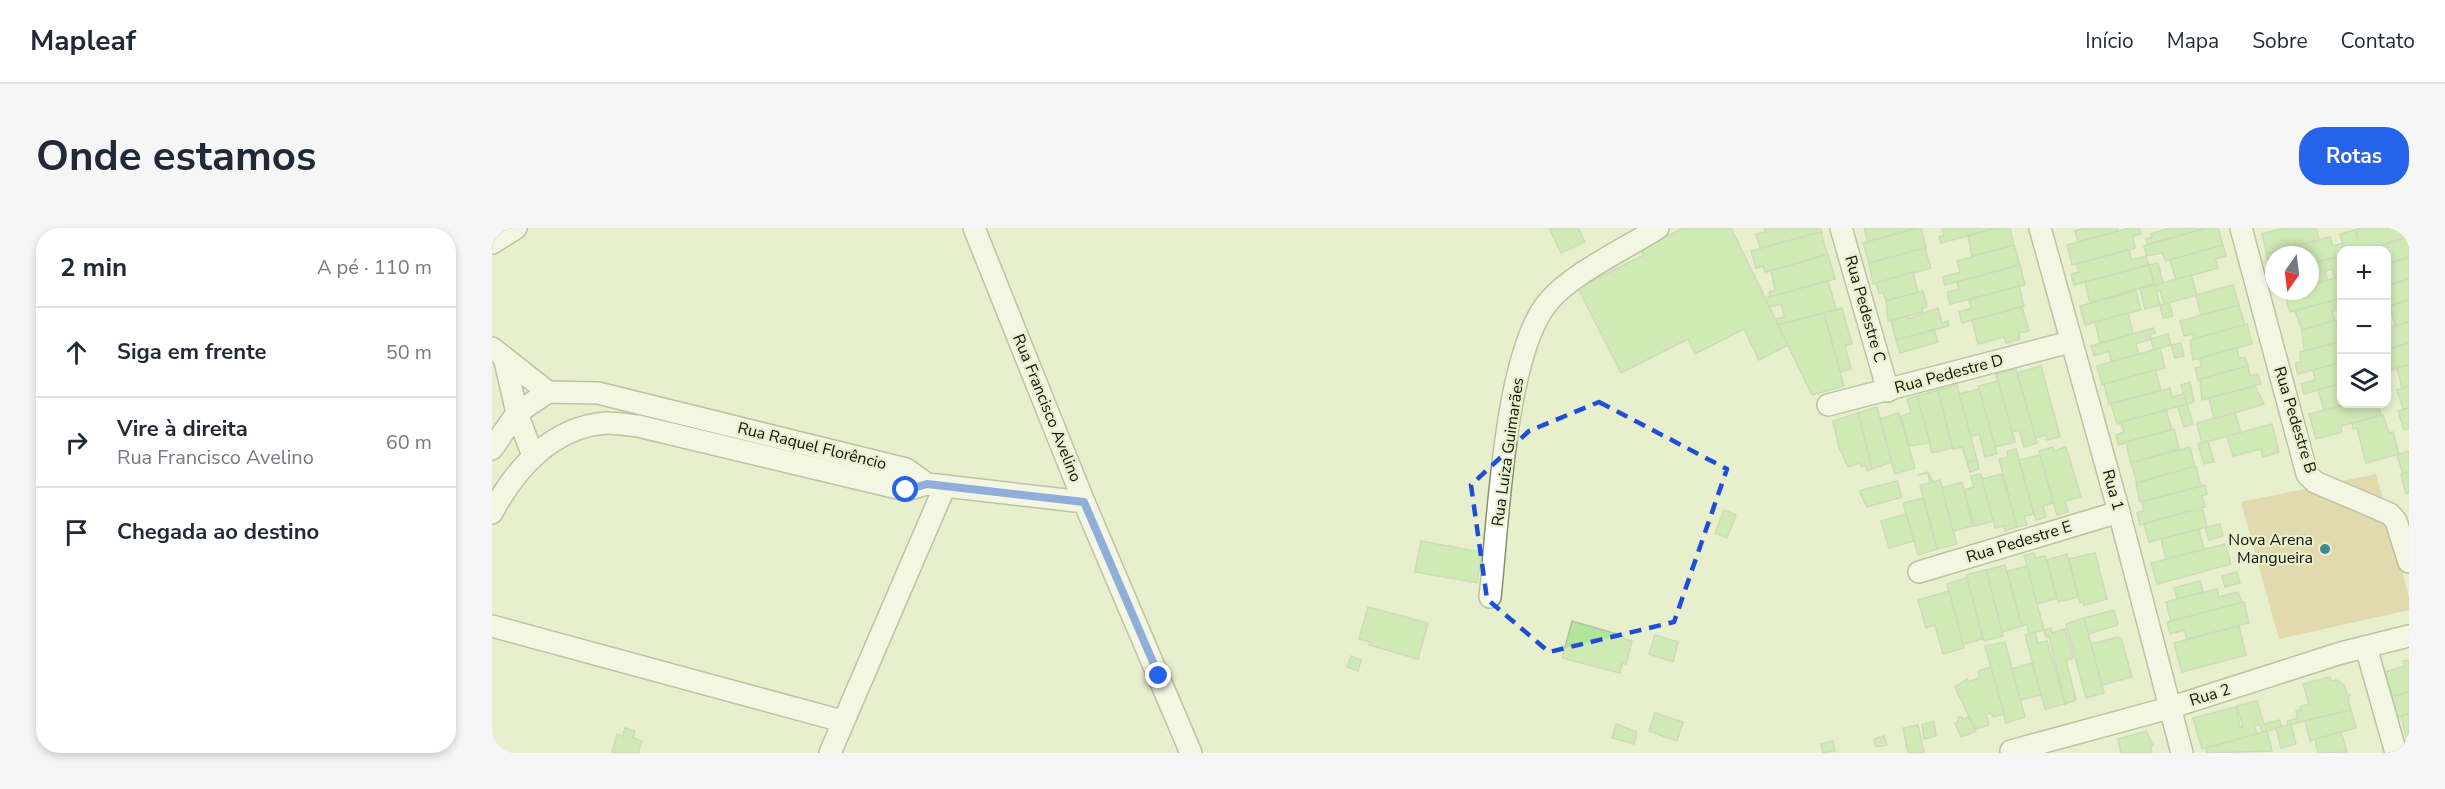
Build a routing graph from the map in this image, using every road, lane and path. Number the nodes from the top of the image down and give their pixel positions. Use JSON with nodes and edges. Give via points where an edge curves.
{"nodes":[{"id":1,"x":516,"y":228,"type":"edge"},
{"id":2,"x":974,"y":228,"type":"edge"},
{"id":3,"x":1658,"y":228,"type":"edge"},
{"id":4,"x":1841,"y":228,"type":"edge"},
{"id":5,"x":2040,"y":228,"type":"edge"},
{"id":6,"x":2241,"y":228,"type":"edge"},
{"id":7,"x":492,"y":243,"type":"edge"},
{"id":8,"x":2070,"y":342,"type":"junction"},
{"id":9,"x":499,"y":355,"type":"edge"},
{"id":10,"x":1888,"y":391,"type":"junction"},
{"id":11,"x":548,"y":392,"type":"junction"},
{"id":12,"x":1828,"y":405,"type":"dead end"},
{"id":13,"x":517,"y":413,"type":"junction"},
{"id":14,"x":492,"y":449,"type":"edge"},
{"id":15,"x":533,"y":456,"type":"junction"},
{"id":16,"x":936,"y":485,"type":"junction"},
{"id":17,"x":1084,"y":502,"type":"junction"},
{"id":18,"x":2119,"y":512,"type":"junction"},
{"id":19,"x":492,"y":513,"type":"edge"},
{"id":20,"x":2409,"y":562,"type":"edge"},
{"id":21,"x":1919,"y":573,"type":"dead end"},
{"id":22,"x":1490,"y":597,"type":"dead end"},
{"id":23,"x":492,"y":626,"type":"edge"},
{"id":24,"x":2409,"y":636,"type":"edge"},
{"id":25,"x":2366,"y":647,"type":"junction"},
{"id":26,"x":2169,"y":708,"type":"junction"},
{"id":27,"x":842,"y":721,"type":"junction"},
{"id":28,"x":2011,"y":751,"type":"dead end"},
{"id":29,"x":830,"y":753,"type":"edge"},
{"id":30,"x":1191,"y":753,"type":"edge"},
{"id":31,"x":2182,"y":753,"type":"edge"},
{"id":32,"x":2396,"y":753,"type":"edge"}],
"edges":[{"from":1,"to":7,"type":"street"},
{"from":2,"to":17,"type":"street","name":"Rua Francisco Avelino"},
{"from":3,"to":22,"type":"street","name":"Rua Luiza Guimarães","via":[[1565,285],[1547,303],[1532,329],[1509,423]]},
{"from":4,"to":10,"type":"street","name":"Rua Pedestre C"},
{"from":5,"to":8,"type":"street","name":"Rua 1"},
{"from":6,"to":20,"type":"street","name":"Rua Pedestre B","via":[[2307,474],[2315,482],[2390,514],[2396,521]]},
{"from":8,"to":10,"type":"street","name":"Rua Pedestre D"},
{"from":8,"to":18,"type":"street","name":"Rua 1"},
{"from":9,"to":11,"type":"street"},
{"from":9,"to":13,"type":"street"},
{"from":10,"to":12,"type":"street","name":"Rua Pedestre D"},
{"from":11,"to":13,"type":"street"},
{"from":11,"to":16,"type":"street","name":"Rua Raquel Florêncio","via":[[598,393],[906,469]]},
{"from":13,"to":14,"type":"street"},
{"from":13,"to":15,"type":"street"},
{"from":15,"to":16,"type":"street","name":"Rua Raquel Florêncio","via":[[579,428],[607,423],[638,426],[906,490]]},
{"from":15,"to":19,"type":"street","name":"Rua Raquel Florêncio","via":[[504,490]]},
{"from":16,"to":17,"type":"street"},
{"from":16,"to":27,"type":"street"},
{"from":17,"to":30,"type":"street","name":"Rua Francisco Avelino"},
{"from":18,"to":21,"type":"street","name":"Rua Pedestre E"},
{"from":18,"to":26,"type":"street","name":"Rua 1"},
{"from":23,"to":27,"type":"street"},
{"from":24,"to":25,"type":"street","name":"Rua 2"},
{"from":25,"to":26,"type":"street","name":"Rua 2"},
{"from":25,"to":32,"type":"street"},
{"from":26,"to":28,"type":"street","name":"Rua 2"},
{"from":26,"to":31,"type":"street","name":"Rua 1"},
{"from":27,"to":29,"type":"street"}]}
